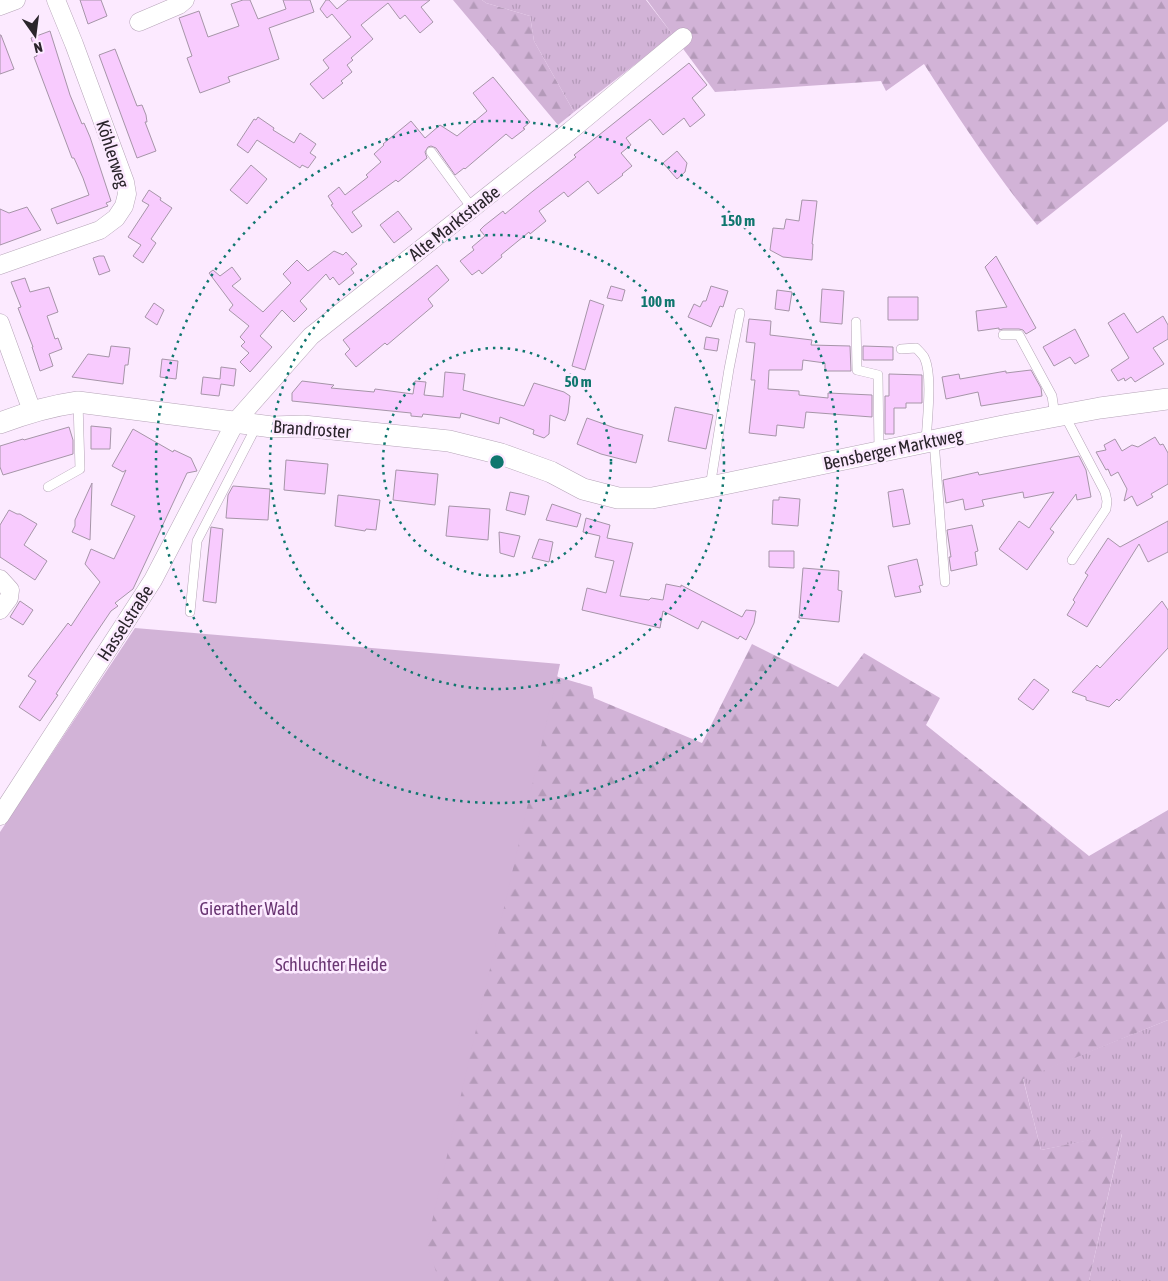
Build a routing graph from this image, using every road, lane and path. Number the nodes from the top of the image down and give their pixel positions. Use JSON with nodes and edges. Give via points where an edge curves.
{"nodes":[{"id":1,"x":16,"y":0,"type":"edge"},
{"id":2,"x":56,"y":0,"type":"edge"},
{"id":3,"x":185,"y":0,"type":"edge"},
{"id":4,"x":0,"y":6,"type":"edge"},
{"id":5,"x":140,"y":22,"type":"dead end"},
{"id":6,"x":683,"y":37,"type":"dead end"},
{"id":7,"x":431,"y":152,"type":"dead end"},
{"id":8,"x":472,"y":208,"type":"junction"},
{"id":9,"x":0,"y":265,"type":"edge"},
{"id":10,"x":740,"y":313,"type":"dead end"},
{"id":11,"x":856,"y":322,"type":"dead end"},
{"id":12,"x":0,"y":323,"type":"edge"},
{"id":13,"x":1003,"y":335,"type":"dead end"},
{"id":14,"x":901,"y":349,"type":"dead end"},
{"id":15,"x":1168,"y":399,"type":"edge"},
{"id":16,"x":78,"y":402,"type":"junction"},
{"id":17,"x":32,"y":411,"type":"junction"},
{"id":18,"x":1060,"y":416,"type":"junction"},
{"id":19,"x":236,"y":421,"type":"junction"},
{"id":20,"x":0,"y":423,"type":"edge"},
{"id":21,"x":257,"y":424,"type":"junction"},
{"id":22,"x":930,"y":442,"type":"junction"},
{"id":23,"x":879,"y":452,"type":"junction"},
{"id":24,"x":48,"y":487,"type":"dead end"},
{"id":25,"x":710,"y":487,"type":"junction"},
{"id":26,"x":618,"y":498,"type":"joint"},
{"id":27,"x":1072,"y":560,"type":"dead end"},
{"id":28,"x":0,"y":579,"type":"edge"},
{"id":29,"x":945,"y":582,"type":"dead end"},
{"id":30,"x":0,"y":610,"type":"edge"},
{"id":31,"x":190,"y":612,"type":"dead end"},
{"id":32,"x":0,"y":816,"type":"edge"}],
"edges":[{"from":1,"to":4,"type":"street"},
{"from":2,"to":9,"type":"street","name":"Köhlerweg","via":[[127,194],[116,218],[100,230]]},
{"from":3,"to":5,"type":"street"},
{"from":6,"to":8,"type":"street","name":"Alte Marktstraße"},
{"from":7,"to":8,"type":"lane"},
{"from":8,"to":19,"type":"street","name":"Alte Marktstraße","via":[[311,336]]},
{"from":10,"to":25,"type":"lane"},
{"from":11,"to":23,"type":"lane","via":[[857,370],[878,375]]},
{"from":12,"to":17,"type":"street"},
{"from":13,"to":18,"type":"lane","via":[[1019,335]]},
{"from":14,"to":22,"type":"lane","via":[[916,348],[926,362]]},
{"from":15,"to":18,"type":"street","name":"Bensberger Marktweg"},
{"from":16,"to":17,"type":"street","name":"Brandroster"},
{"from":16,"to":19,"type":"street","name":"Brandroster"},
{"from":16,"to":24,"type":"lane","via":[[80,469]]},
{"from":17,"to":20,"type":"street","name":"Brandroster"},
{"from":18,"to":22,"type":"street","name":"Bensberger Marktweg"},
{"from":18,"to":27,"type":"lane","via":[[1105,492],[1107,502],[1106,509]]},
{"from":19,"to":21,"type":"street","name":"Brandroster"},
{"from":19,"to":32,"type":"street","name":"Hasselstraße","via":[[153,580]]},
{"from":21,"to":26,"type":"street","name":"Brandroster","via":[[449,441],[501,454],[551,472],[583,489]]},
{"from":21,"to":31,"type":"lane","via":[[197,541]]},
{"from":22,"to":23,"type":"street","name":"Bensberger Marktweg"},
{"from":22,"to":29,"type":"lane"},
{"from":23,"to":25,"type":"street","name":"Bensberger Marktweg"},
{"from":25,"to":26,"type":"street","name":"Bensberger Marktweg","via":[[652,498]]},
{"from":28,"to":30,"type":"street","via":[[10,590],[9,598]]}]}
